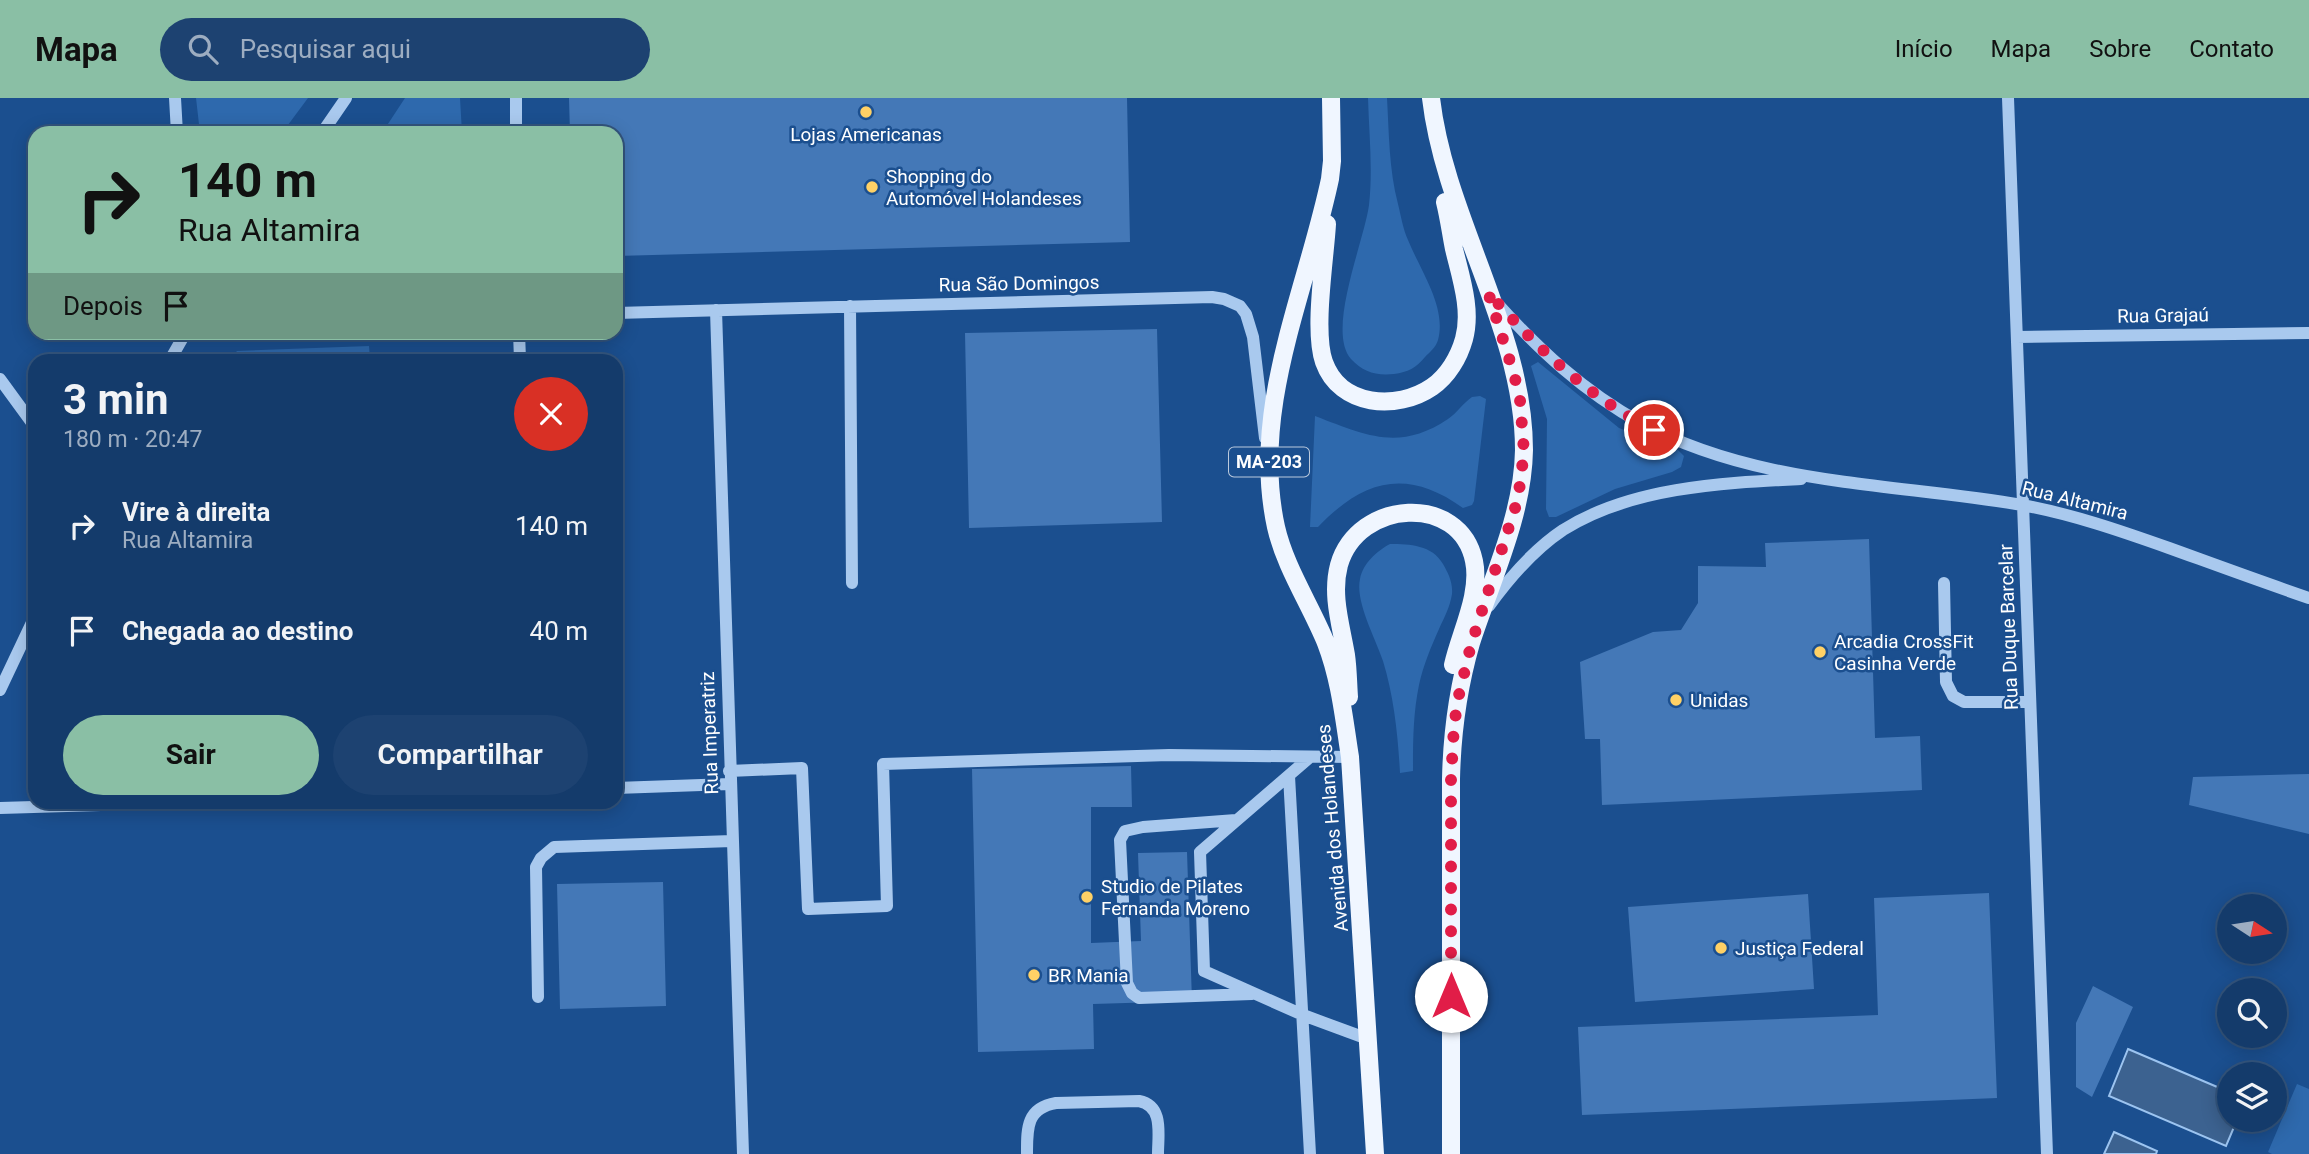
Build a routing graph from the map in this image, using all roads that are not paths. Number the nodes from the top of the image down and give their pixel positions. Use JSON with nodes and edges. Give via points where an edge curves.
{"nodes":[{"id":1,"x":175,"y":98,"type":"edge"},
{"id":2,"x":346,"y":98,"type":"edge"},
{"id":3,"x":516,"y":98,"type":"edge"},
{"id":4,"x":1331,"y":98,"type":"edge"},
{"id":5,"x":1431,"y":98,"type":"edge"},
{"id":6,"x":2008,"y":98,"type":"edge"},
{"id":7,"x":177,"y":126,"type":"edge"},
{"id":8,"x":327,"y":126,"type":"edge"},
{"id":9,"x":516,"y":126,"type":"edge"},
{"id":10,"x":1332,"y":161,"type":"junction"},
{"id":11,"x":1488,"y":292,"type":"junction"},
{"id":12,"x":850,"y":306,"type":"junction"},
{"id":13,"x":716,"y":310,"type":"junction"},
{"id":14,"x":623,"y":313,"type":"edge"},
{"id":15,"x":2309,"y":333,"type":"edge"},
{"id":16,"x":2017,"y":337,"type":"junction"},
{"id":17,"x":0,"y":379,"type":"edge"},
{"id":18,"x":28,"y":417,"type":"edge"},
{"id":19,"x":1822,"y":478,"type":"junction"},
{"id":20,"x":1270,"y":483,"type":"junction"},
{"id":21,"x":2022,"y":505,"type":"junction"},
{"id":22,"x":852,"y":583,"type":"dead end"},
{"id":23,"x":1944,"y":583,"type":"dead end"},
{"id":24,"x":2309,"y":598,"type":"edge"},
{"id":25,"x":1479,"y":619,"type":"junction"},
{"id":26,"x":28,"y":631,"type":"edge"},
{"id":27,"x":0,"y":690,"type":"edge"},
{"id":28,"x":2030,"y":702,"type":"junction"},
{"id":29,"x":1350,"y":757,"type":"junction"},
{"id":30,"x":1309,"y":758,"type":"junction"},
{"id":31,"x":729,"y":771,"type":"junction"},
{"id":32,"x":1289,"y":776,"type":"junction"},
{"id":33,"x":1451,"y":779,"type":"junction"},
{"id":34,"x":730,"y":785,"type":"junction"},
{"id":35,"x":623,"y":788,"type":"edge"},
{"id":36,"x":28,"y":807,"type":"edge"},
{"id":37,"x":0,"y":808,"type":"edge"},
{"id":38,"x":1237,"y":820,"type":"junction"},
{"id":39,"x":732,"y":841,"type":"junction"},
{"id":40,"x":1255,"y":994,"type":"junction"},
{"id":41,"x":538,"y":997,"type":"dead end"},
{"id":42,"x":1303,"y":1015,"type":"junction"},
{"id":43,"x":1368,"y":1039,"type":"junction"},
{"id":44,"x":743,"y":1154,"type":"edge"},
{"id":45,"x":1027,"y":1154,"type":"edge"},
{"id":46,"x":1158,"y":1154,"type":"edge"},
{"id":47,"x":1310,"y":1154,"type":"edge"},
{"id":48,"x":1375,"y":1154,"type":"edge"},
{"id":49,"x":1451,"y":1154,"type":"edge"},
{"id":50,"x":2047,"y":1154,"type":"edge"}],
"edges":[{"from":1,"to":7,"type":"street"},
{"from":2,"to":8,"type":"street"},
{"from":3,"to":9,"type":"street"},
{"from":4,"to":10,"type":"main road","name":"Avenida dos Holandeses","number":"MA-203"},
{"from":5,"to":10,"type":"main road","via":[[1467,319],[1463,344],[1452,365],[1434,386],[1413,397],[1389,402],[1350,394],[1334,381],[1323,359],[1321,317]]},
{"from":5,"to":11,"type":"main road","via":[[1449,183]]},
{"from":6,"to":16,"type":"street","name":"Rua Duque Barcelar"},
{"from":10,"to":20,"type":"main road","name":"Avenida dos Holandeses","number":"MA-203","via":[[1324,208],[1276,384]]},
{"from":11,"to":19,"type":"street","name":"Rua Altamira","via":[[1546,355],[1639,422],[1706,452]]},
{"from":11,"to":25,"type":"main road","via":[[1520,400],[1524,452],[1511,524]]},
{"from":12,"to":13,"type":"street","name":"Rua São Domingos"},
{"from":12,"to":20,"type":"street","name":"Rua São Domingos","via":[[1212,297],[1229,301],[1246,314],[1253,337]]},
{"from":12,"to":22,"type":"street"},
{"from":13,"to":14,"type":"street","name":"Rua São Domingos"},
{"from":13,"to":31,"type":"street","name":"Rua Imperatriz"},
{"from":15,"to":16,"type":"street","name":"Rua Grajaú"},
{"from":16,"to":21,"type":"street","name":"Rua Duque Barcelar"},
{"from":17,"to":18,"type":"street"},
{"from":19,"to":21,"type":"street","name":"Rua Altamira"},
{"from":19,"to":25,"type":"street","name":"Rua Altamira","via":[[1687,488],[1585,518],[1527,559]]},
{"from":20,"to":29,"type":"main road","name":"Avenida dos Holandeses","number":"MA-203","via":[[1279,541],[1333,667]]},
{"from":21,"to":24,"type":"street","name":"Rua Altamira","via":[[2130,534]]},
{"from":21,"to":28,"type":"street","name":"Rua Duque Barcelar"},
{"from":23,"to":28,"type":"street","via":[[1946,682],[1952,696],[1964,702]]},
{"from":25,"to":33,"type":"main road","via":[[1458,699]]},
{"from":26,"to":27,"type":"street"},
{"from":28,"to":50,"type":"street","name":"Rua Duque Barcelar"},
{"from":29,"to":30,"type":"street"},
{"from":29,"to":33,"type":"main road","via":[[1348,678],[1336,597],[1340,563],[1352,539],[1384,516],[1436,517],[1465,538],[1475,574],[1471,606],[1450,679]]},
{"from":29,"to":43,"type":"main road","name":"Avenida dos Holandeses","number":"MA-203"},
{"from":30,"to":31,"type":"street","via":[[1169,755],[883,764],[887,906],[807,909],[802,768]]},
{"from":30,"to":32,"type":"street"},
{"from":31,"to":34,"type":"street","name":"Rua Imperatriz"},
{"from":32,"to":38,"type":"street"},
{"from":32,"to":42,"type":"street"},
{"from":33,"to":49,"type":"main road"},
{"from":34,"to":35,"type":"street"},
{"from":34,"to":39,"type":"street","name":"Rua Imperatriz"},
{"from":36,"to":37,"type":"street"},
{"from":38,"to":40,"type":"street","via":[[1200,852],[1204,971]]},
{"from":38,"to":40,"type":"street","via":[[1125,831],[1120,840],[1127,983],[1139,998]]},
{"from":39,"to":41,"type":"street","via":[[554,847],[548,851],[536,867]]},
{"from":39,"to":44,"type":"street","name":"Rua Imperatriz"},
{"from":40,"to":42,"type":"street"},
{"from":42,"to":43,"type":"street"},
{"from":42,"to":47,"type":"street"},
{"from":43,"to":48,"type":"main road","name":"Avenida dos Holandeses","number":"MA-203"},
{"from":45,"to":46,"type":"street","via":[[1027,1130],[1035,1112],[1044,1105],[1139,1101],[1147,1102],[1157,1114]]}]}
